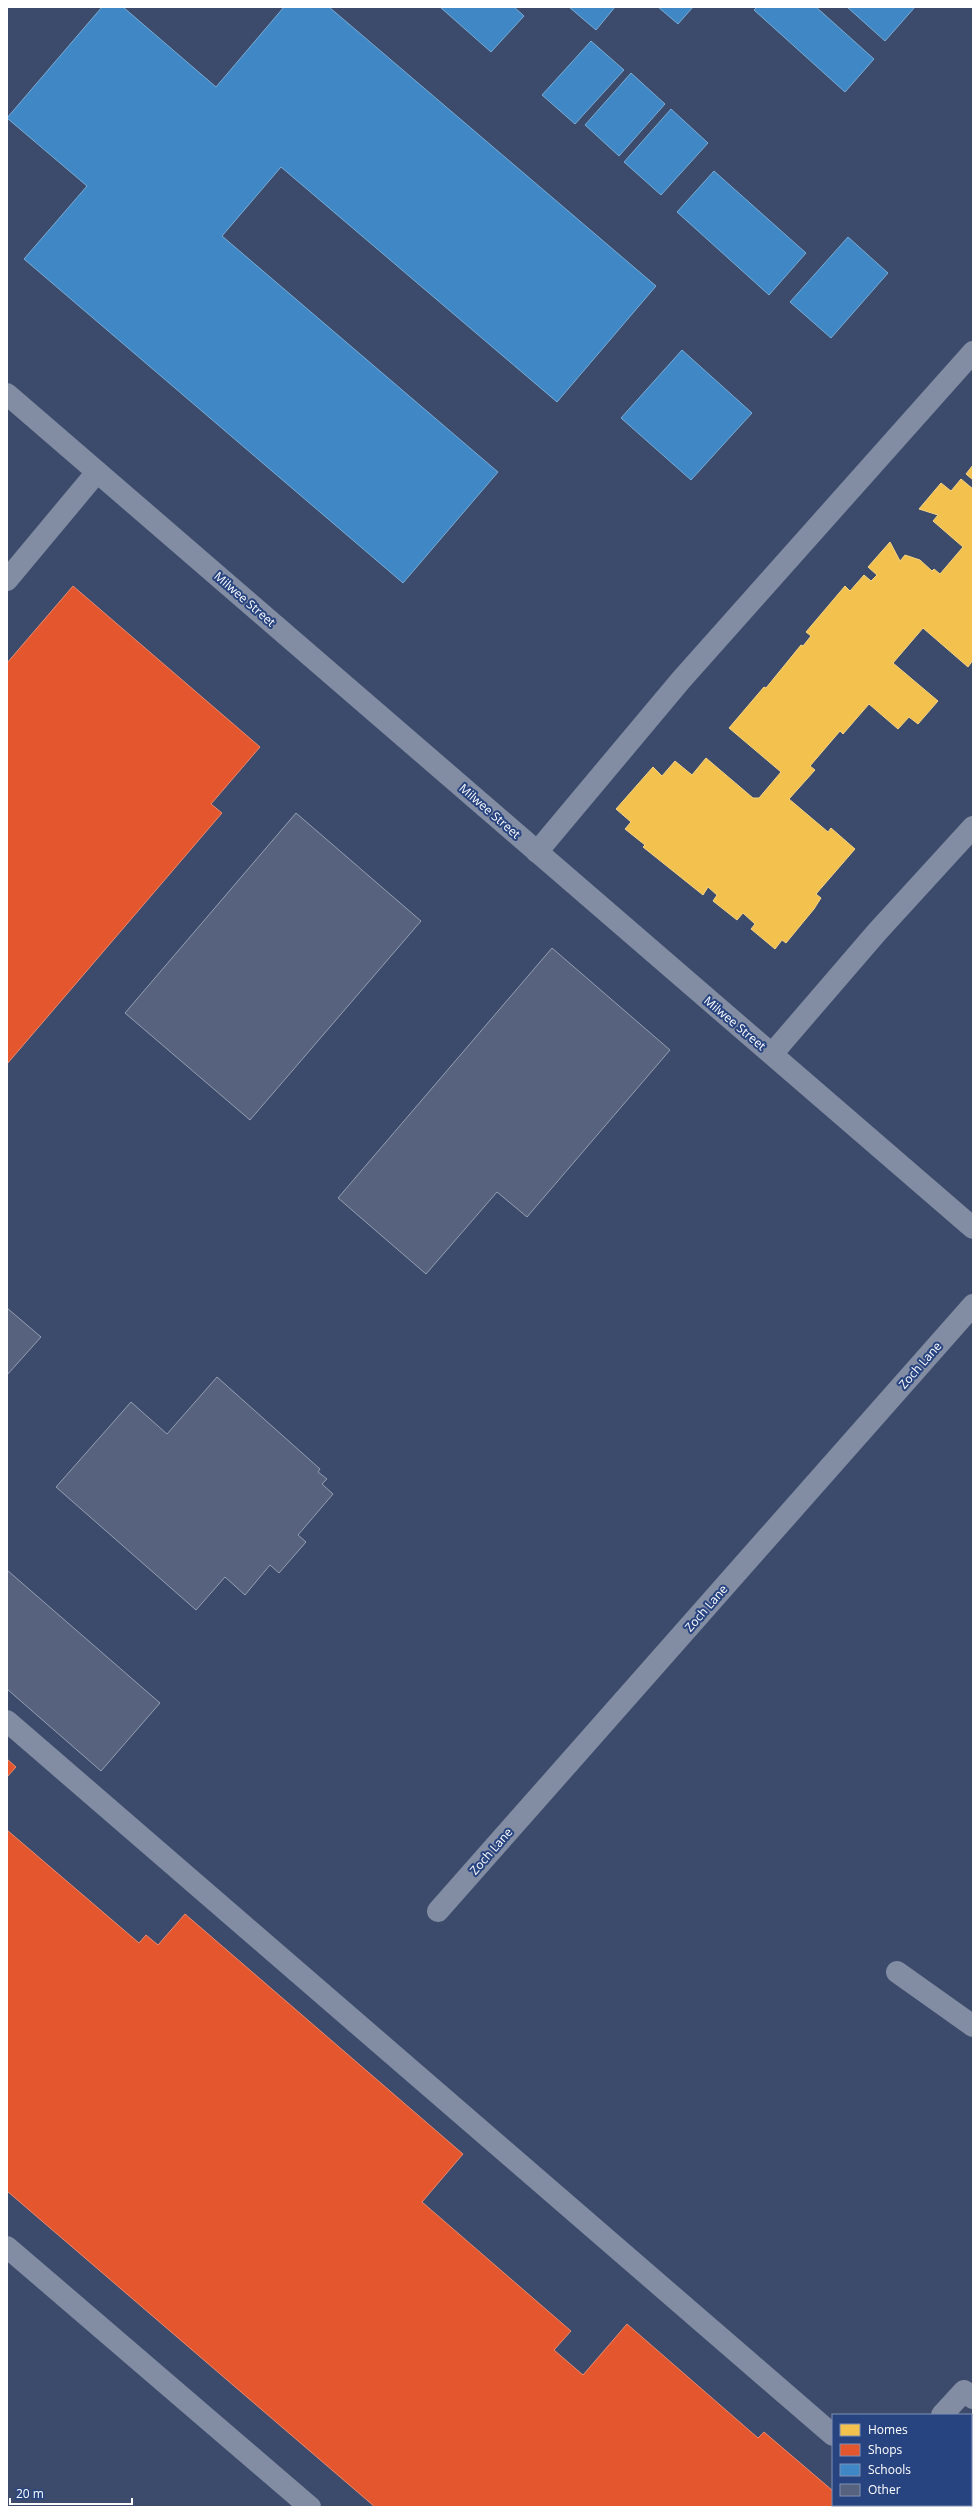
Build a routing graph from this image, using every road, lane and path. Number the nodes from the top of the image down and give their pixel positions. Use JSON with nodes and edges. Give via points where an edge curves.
{"nodes":[{"id":1,"x":973,"y":352,"type":"edge"},
{"id":2,"x":7,"y":394,"type":"edge"},
{"id":3,"x":97,"y":472,"type":"junction"},
{"id":4,"x":7,"y":580,"type":"edge"},
{"id":5,"x":973,"y":827,"type":"edge"},
{"id":6,"x":536,"y":852,"type":"junction"},
{"id":7,"x":772,"y":1054,"type":"junction"},
{"id":8,"x":973,"y":1228,"type":"edge"},
{"id":9,"x":973,"y":1305,"type":"edge"},
{"id":10,"x":7,"y":1721,"type":"edge"},
{"id":11,"x":438,"y":1911,"type":"dead end"},
{"id":12,"x":897,"y":1972,"type":"dead end"},
{"id":13,"x":973,"y":2026,"type":"edge"},
{"id":14,"x":7,"y":2247,"type":"edge"},
{"id":15,"x":973,"y":2398,"type":"edge"},
{"id":16,"x":943,"y":2414,"type":"edge"},
{"id":17,"x":832,"y":2434,"type":"edge"},
{"id":18,"x":310,"y":2507,"type":"edge"}],
"edges":[{"from":1,"to":6,"type":"street","via":[[681,680]]},
{"from":2,"to":3,"type":"street","name":"Milwee Street"},
{"from":3,"to":4,"type":"street"},
{"from":3,"to":6,"type":"street","name":"Milwee Street"},
{"from":5,"to":7,"type":"street","via":[[877,932]]},
{"from":6,"to":7,"type":"street","name":"Milwee Street"},
{"from":7,"to":8,"type":"street","name":"Milwee Street"},
{"from":9,"to":11,"type":"street","name":"Zoch Lane"},
{"from":10,"to":17,"type":"street"},
{"from":12,"to":13,"type":"street"},
{"from":14,"to":18,"type":"street"},
{"from":15,"to":16,"type":"street","via":[[964,2391]]}]}
